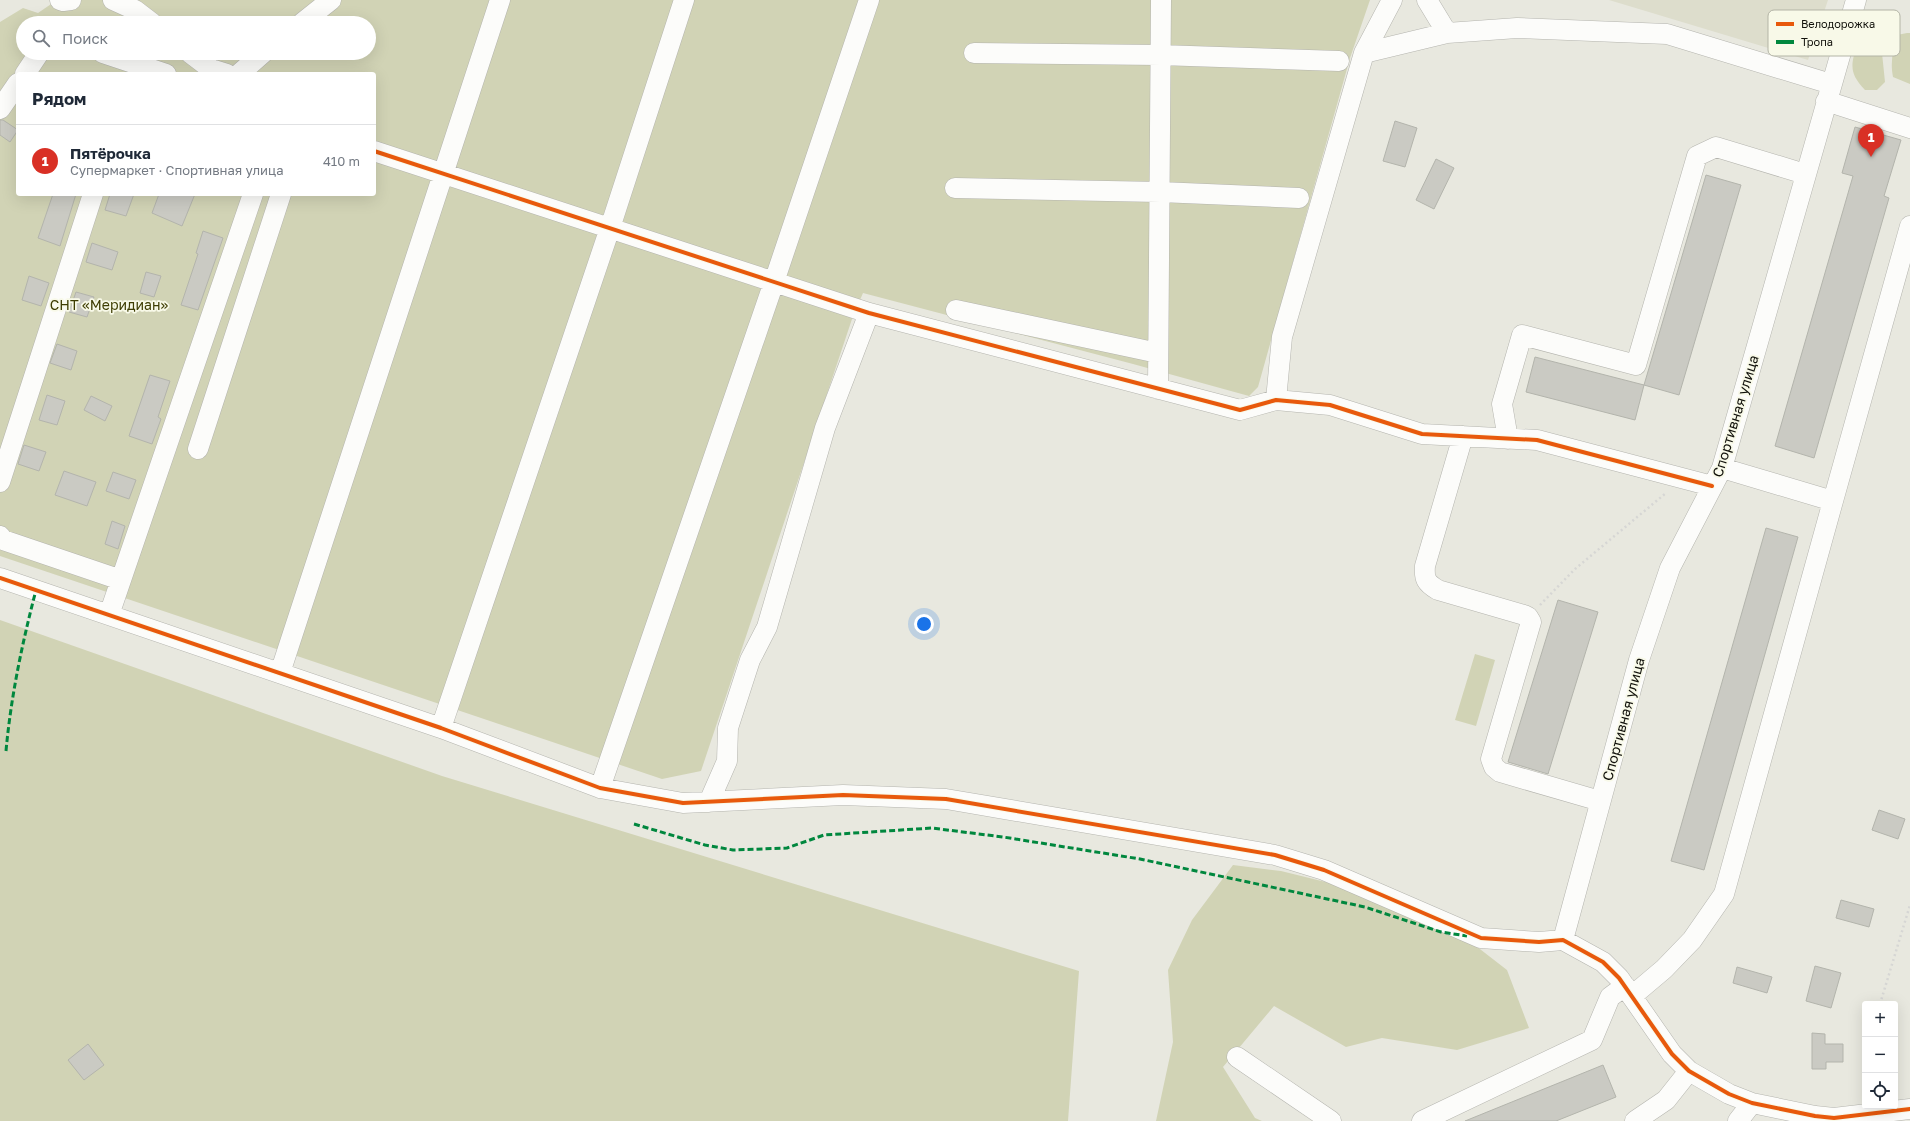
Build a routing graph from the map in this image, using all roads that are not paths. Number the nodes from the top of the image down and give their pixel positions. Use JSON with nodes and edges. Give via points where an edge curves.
{"nodes":[{"id":1,"x":60,"y":0,"type":"edge"},
{"id":2,"x":70,"y":0,"type":"edge"},
{"id":3,"x":113,"y":0,"type":"edge"},
{"id":4,"x":331,"y":0,"type":"edge"},
{"id":5,"x":500,"y":0,"type":"edge"},
{"id":6,"x":684,"y":0,"type":"edge"},
{"id":7,"x":869,"y":0,"type":"edge"},
{"id":8,"x":1161,"y":0,"type":"edge"},
{"id":9,"x":1392,"y":0,"type":"edge"},
{"id":10,"x":1427,"y":0,"type":"edge"},
{"id":11,"x":1856,"y":0,"type":"edge"},
{"id":12,"x":1853,"y":10,"type":"edge"},
{"id":13,"x":143,"y":16,"type":"edge"},
{"id":14,"x":311,"y":16,"type":"edge"},
{"id":15,"x":1447,"y":33,"type":"junction"},
{"id":16,"x":974,"y":53,"type":"dead end"},
{"id":17,"x":1364,"y":53,"type":"junction"},
{"id":18,"x":1160,"y":55,"type":"junction"},
{"id":19,"x":1840,"y":56,"type":"edge"},
{"id":20,"x":34,"y":60,"type":"edge"},
{"id":21,"x":116,"y":60,"type":"edge"},
{"id":22,"x":200,"y":60,"type":"edge"},
{"id":23,"x":255,"y":60,"type":"edge"},
{"id":24,"x":1339,"y":61,"type":"dead end"},
{"id":25,"x":133,"y":69,"type":"edge"},
{"id":26,"x":25,"y":72,"type":"edge"},
{"id":27,"x":153,"y":72,"type":"edge"},
{"id":28,"x":222,"y":72,"type":"edge"},
{"id":29,"x":241,"y":72,"type":"edge"},
{"id":30,"x":16,"y":86,"type":"edge"},
{"id":31,"x":1829,"y":93,"type":"junction"},
{"id":32,"x":0,"y":109,"type":"edge"},
{"id":33,"x":1910,"y":128,"type":"edge"},
{"id":34,"x":376,"y":152,"type":"edge"},
{"id":35,"x":444,"y":174,"type":"junction"},
{"id":36,"x":1806,"y":174,"type":"junction"},
{"id":37,"x":955,"y":188,"type":"dead end"},
{"id":38,"x":1160,"y":192,"type":"junction"},
{"id":39,"x":92,"y":196,"type":"edge"},
{"id":40,"x":252,"y":196,"type":"edge"},
{"id":41,"x":280,"y":196,"type":"edge"},
{"id":42,"x":1299,"y":198,"type":"dead end"},
{"id":43,"x":1910,"y":226,"type":"edge"},
{"id":44,"x":610,"y":228,"type":"junction"},
{"id":45,"x":774,"y":282,"type":"junction"},
{"id":46,"x":956,"y":310,"type":"dead end"},
{"id":47,"x":869,"y":313,"type":"junction"},
{"id":48,"x":1158,"y":353,"type":"junction"},
{"id":49,"x":1158,"y":389,"type":"junction"},
{"id":50,"x":1276,"y":400,"type":"junction"},
{"id":51,"x":1463,"y":436,"type":"junction"},
{"id":52,"x":1508,"y":439,"type":"junction"},
{"id":53,"x":198,"y":449,"type":"dead end"},
{"id":54,"x":1722,"y":468,"type":"junction"},
{"id":55,"x":0,"y":482,"type":"edge"},
{"id":56,"x":1712,"y":486,"type":"junction"},
{"id":57,"x":1833,"y":501,"type":"junction"},
{"id":58,"x":0,"y":536,"type":"edge"},
{"id":59,"x":0,"y":578,"type":"edge"},
{"id":60,"x":121,"y":580,"type":"junction"},
{"id":61,"x":109,"y":615,"type":"junction"},
{"id":62,"x":280,"y":673,"type":"junction"},
{"id":63,"x":442,"y":728,"type":"junction"},
{"id":64,"x":600,"y":788,"type":"junction"},
{"id":65,"x":1600,"y":801,"type":"junction"},
{"id":66,"x":709,"y":802,"type":"junction"},
{"id":67,"x":1562,"y":940,"type":"junction"},
{"id":68,"x":1629,"y":991,"type":"junction"},
{"id":69,"x":1237,"y":1057,"type":"dead end"},
{"id":70,"x":1689,"y":1071,"type":"junction"},
{"id":71,"x":1752,"y":1103,"type":"junction"},
{"id":72,"x":1910,"y":1109,"type":"edge"},
{"id":73,"x":1432,"y":1119,"type":"edge"},
{"id":74,"x":1330,"y":1121,"type":"edge"},
{"id":75,"x":1635,"y":1121,"type":"edge"},
{"id":76,"x":1738,"y":1121,"type":"edge"}],
"edges":[{"from":1,"to":2,"type":"street"},
{"from":3,"to":13,"type":"street"},
{"from":4,"to":14,"type":"street"},
{"from":5,"to":35,"type":"street"},
{"from":6,"to":44,"type":"street"},
{"from":7,"to":45,"type":"street"},
{"from":8,"to":18,"type":"street"},
{"from":9,"to":17,"type":"street"},
{"from":10,"to":15,"type":"street"},
{"from":11,"to":12,"type":"street","name":"Спортивная улица"},
{"from":15,"to":17,"type":"street"},
{"from":15,"to":31,"type":"street","via":[[1517,28],[1667,34]]},
{"from":16,"to":18,"type":"street"},
{"from":17,"to":50,"type":"street","via":[[1282,337]]},
{"from":18,"to":24,"type":"street"},
{"from":18,"to":38,"type":"street"},
{"from":19,"to":31,"type":"street","name":"Спортивная улица"},
{"from":20,"to":26,"type":"street"},
{"from":21,"to":25,"type":"street"},
{"from":22,"to":28,"type":"street"},
{"from":23,"to":29,"type":"street"},
{"from":25,"to":27,"type":"street"},
{"from":30,"to":32,"type":"street"},
{"from":31,"to":33,"type":"street"},
{"from":31,"to":36,"type":"street","name":"Спортивная улица"},
{"from":34,"to":35,"type":"street"},
{"from":35,"to":44,"type":"street"},
{"from":35,"to":62,"type":"street"},
{"from":36,"to":52,"type":"street","via":[[1716,147],[1697,156],[1636,365],[1522,335],[1502,404]]},
{"from":36,"to":54,"type":"street","name":"Спортивная улица"},
{"from":37,"to":38,"type":"street"},
{"from":38,"to":42,"type":"street"},
{"from":38,"to":48,"type":"street"},
{"from":39,"to":55,"type":"street"},
{"from":40,"to":60,"type":"street"},
{"from":41,"to":53,"type":"street"},
{"from":43,"to":57,"type":"street"},
{"from":44,"to":45,"type":"street"},
{"from":44,"to":63,"type":"street"},
{"from":45,"to":47,"type":"street"},
{"from":45,"to":64,"type":"street"},
{"from":46,"to":48,"type":"street"},
{"from":47,"to":49,"type":"street"},
{"from":47,"to":66,"type":"street","via":[[825,428],[767,627],[750,660],[728,728],[727,761]]},
{"from":48,"to":49,"type":"street"},
{"from":49,"to":50,"type":"street","via":[[1240,410]]},
{"from":50,"to":51,"type":"street","via":[[1330,405],[1422,434]]},
{"from":51,"to":52,"type":"street"},
{"from":51,"to":65,"type":"street","via":[[1424,576],[1428,584],[1438,590],[1528,617],[1531,622],[1492,759],[1494,766],[1500,772]]},
{"from":52,"to":56,"type":"street","via":[[1536,440]]},
{"from":54,"to":56,"type":"street","name":"Спортивная улица"},
{"from":54,"to":57,"type":"street"},
{"from":56,"to":65,"type":"street","name":"Спортивная улица","via":[[1670,568],[1639,660]]},
{"from":57,"to":68,"type":"street","via":[[1724,894],[1692,940],[1664,969]]},
{"from":58,"to":60,"type":"street","via":[[3,540]]},
{"from":59,"to":61,"type":"street"},
{"from":60,"to":61,"type":"street"},
{"from":61,"to":62,"type":"street"},
{"from":62,"to":63,"type":"street"},
{"from":63,"to":64,"type":"street"},
{"from":64,"to":66,"type":"street","via":[[683,803]]},
{"from":65,"to":67,"type":"street","name":"Спортивная улица"},
{"from":66,"to":67,"type":"street","via":[[843,795],[946,799],[1275,855],[1324,870],[1481,938],[1539,942]]},
{"from":67,"to":68,"type":"street","via":[[1603,962]]},
{"from":68,"to":70,"type":"street","via":[[1672,1054]]},
{"from":68,"to":73,"type":"street","via":[[1610,997],[1592,1040]]},
{"from":69,"to":74,"type":"street"},
{"from":70,"to":71,"type":"street","via":[[1729,1094]]},
{"from":70,"to":75,"type":"street","via":[[1666,1100]]},
{"from":71,"to":72,"type":"street","via":[[1834,1118]]},
{"from":71,"to":76,"type":"street"}]}
